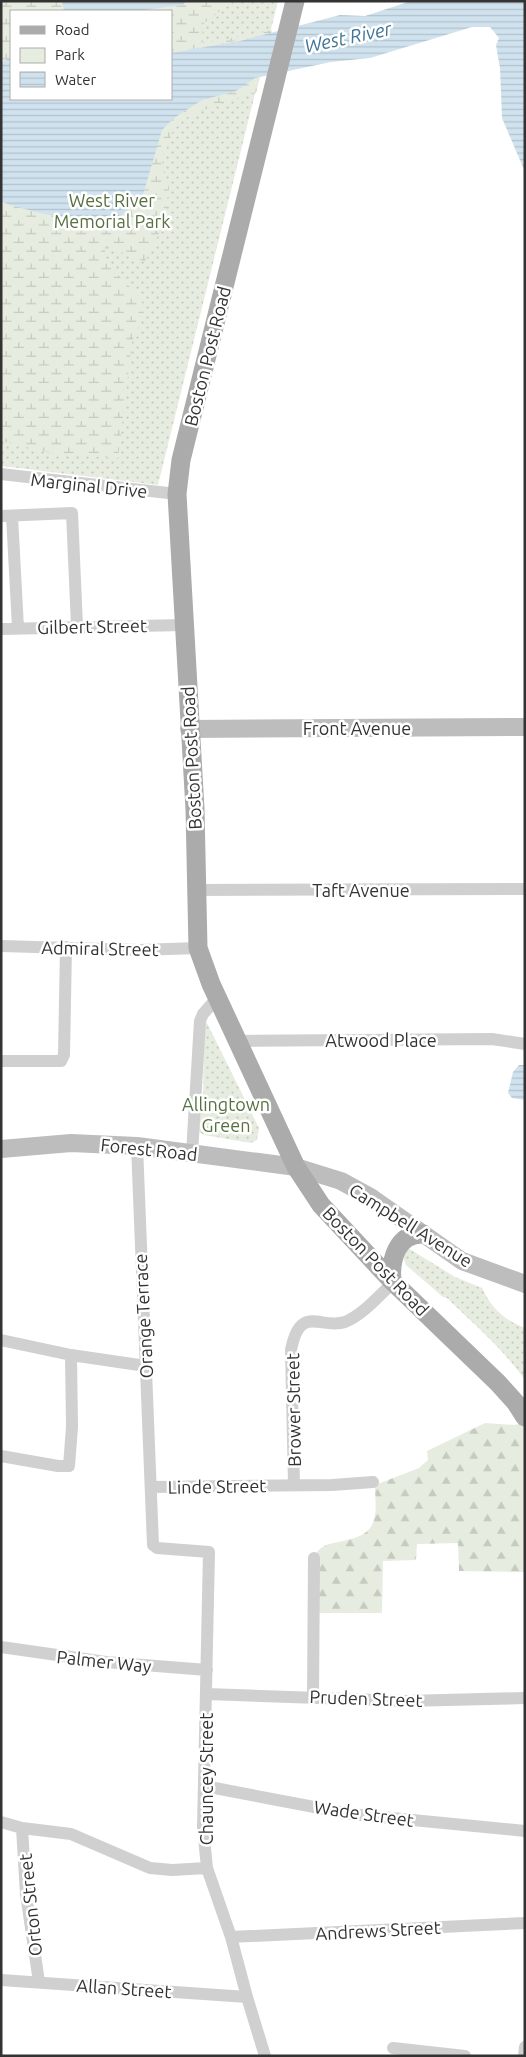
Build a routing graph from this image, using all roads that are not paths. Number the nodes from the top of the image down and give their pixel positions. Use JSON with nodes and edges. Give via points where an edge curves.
{"nodes":[{"id":1,"x":293,"y":10,"type":"edge"},
{"id":2,"x":1,"y":474,"type":"edge"},
{"id":3,"x":177,"y":494,"type":"junction"},
{"id":4,"x":6,"y":516,"type":"edge"},
{"id":5,"x":184,"y":625,"type":"junction"},
{"id":6,"x":77,"y":626,"type":"junction"},
{"id":7,"x":18,"y":628,"type":"junction"},
{"id":8,"x":1,"y":629,"type":"edge"},
{"id":9,"x":525,"y":727,"type":"edge"},
{"id":10,"x":189,"y":729,"type":"junction"},
{"id":11,"x":525,"y":889,"type":"edge"},
{"id":12,"x":197,"y":890,"type":"junction"},
{"id":13,"x":1,"y":946,"type":"edge"},
{"id":14,"x":66,"y":947,"type":"junction"},
{"id":15,"x":198,"y":948,"type":"junction"},
{"id":16,"x":217,"y":998,"type":"junction"},
{"id":17,"x":237,"y":1041,"type":"junction"},
{"id":18,"x":525,"y":1044,"type":"edge"},
{"id":19,"x":1,"y":1061,"type":"edge"},
{"id":20,"x":137,"y":1146,"type":"junction"},
{"id":21,"x":1,"y":1149,"type":"edge"},
{"id":22,"x":192,"y":1153,"type":"junction"},
{"id":23,"x":296,"y":1168,"type":"junction"},
{"id":24,"x":423,"y":1234,"type":"junction"},
{"id":25,"x":393,"y":1282,"type":"junction"},
{"id":26,"x":525,"y":1284,"type":"edge"},
{"id":27,"x":1,"y":1340,"type":"edge"},
{"id":28,"x":71,"y":1355,"type":"junction"},
{"id":29,"x":146,"y":1366,"type":"junction"},
{"id":30,"x":525,"y":1417,"type":"edge"},
{"id":31,"x":1,"y":1456,"type":"edge"},
{"id":32,"x":373,"y":1482,"type":"dead end"},
{"id":33,"x":294,"y":1485,"type":"junction"},
{"id":34,"x":151,"y":1487,"type":"junction"},
{"id":35,"x":314,"y":1558,"type":"dead end"},
{"id":36,"x":1,"y":1647,"type":"edge"},
{"id":37,"x":207,"y":1670,"type":"junction"},
{"id":38,"x":207,"y":1694,"type":"junction"},
{"id":39,"x":313,"y":1697,"type":"junction"},
{"id":40,"x":525,"y":1698,"type":"edge"},
{"id":41,"x":204,"y":1786,"type":"junction"},
{"id":42,"x":1,"y":1822,"type":"edge"},
{"id":43,"x":22,"y":1828,"type":"junction"},
{"id":44,"x":525,"y":1831,"type":"edge"},
{"id":45,"x":207,"y":1868,"type":"junction"},
{"id":46,"x":525,"y":1923,"type":"edge"},
{"id":47,"x":231,"y":1937,"type":"junction"},
{"id":48,"x":1,"y":1980,"type":"edge"},
{"id":49,"x":39,"y":1982,"type":"junction"},
{"id":50,"x":246,"y":1997,"type":"junction"},
{"id":51,"x":525,"y":2046,"type":"edge"},
{"id":52,"x":393,"y":2048,"type":"dead end"},
{"id":53,"x":265,"y":2056,"type":"edge"},
{"id":54,"x":465,"y":2056,"type":"edge"},
{"id":55,"x":524,"y":2056,"type":"edge"}],
"edges":[{"from":1,"to":3,"type":"main road","name":"Boston Post Road","via":[[181,460]]},
{"from":2,"to":3,"type":"street","name":"Marginal Drive"},
{"from":3,"to":5,"type":"main road","name":"Boston Post Road"},
{"from":4,"to":6,"type":"street","via":[[72,513]]},
{"from":4,"to":7,"type":"street"},
{"from":5,"to":6,"type":"street","name":"Gilbert Street"},
{"from":5,"to":10,"type":"main road","name":"Boston Post Road"},
{"from":6,"to":7,"type":"street","name":"Gilbert Street"},
{"from":7,"to":8,"type":"street","name":"Gilbert Street"},
{"from":9,"to":10,"type":"main road","name":"Front Avenue"},
{"from":10,"to":12,"type":"main road","name":"Boston Post Road"},
{"from":11,"to":12,"type":"street","name":"Taft Avenue"},
{"from":12,"to":15,"type":"main road","name":"Boston Post Road"},
{"from":13,"to":14,"type":"street","name":"Admiral Street"},
{"from":14,"to":15,"type":"street","name":"Admiral Street"},
{"from":14,"to":19,"type":"street","via":[[64,1055],[61,1061]]},
{"from":15,"to":16,"type":"main road","name":"Boston Post Road"},
{"from":16,"to":17,"type":"main road","name":"Boston Post Road"},
{"from":16,"to":22,"type":"street","via":[[200,1021]]},
{"from":17,"to":18,"type":"street","name":"Atwood Place","via":[[492,1039]]},
{"from":17,"to":23,"type":"main road","name":"Boston Post Road"},
{"from":20,"to":21,"type":"main road","name":"Forest Road","via":[[71,1142]]},
{"from":20,"to":22,"type":"main road","name":"Forest Road"},
{"from":20,"to":29,"type":"street","name":"Orange Terrace"},
{"from":22,"to":23,"type":"main road","name":"Forest Road"},
{"from":23,"to":24,"type":"main road","name":"Campbell Avenue","via":[[341,1181],[359,1190]]},
{"from":23,"to":25,"type":"main road","name":"Boston Post Road","via":[[341,1229]]},
{"from":24,"to":25,"type":"main road","via":[[409,1237],[397,1248],[391,1264]]},
{"from":24,"to":26,"type":"main road","name":"Campbell Avenue","via":[[462,1261]]},
{"from":25,"to":30,"type":"main road","name":"Boston Post Road","via":[[492,1377]]},
{"from":25,"to":33,"type":"street","name":"Brower Street","via":[[352,1318],[338,1323],[310,1322],[296,1333],[291,1350]]},
{"from":27,"to":28,"type":"street"},
{"from":28,"to":29,"type":"street"},
{"from":28,"to":31,"type":"street","via":[[69,1466]]},
{"from":29,"to":34,"type":"street","name":"Orange Terrace"},
{"from":32,"to":33,"type":"street","name":"Linde Street"},
{"from":33,"to":34,"type":"street","name":"Linde Street"},
{"from":34,"to":37,"type":"street","name":"Chauncey Street","via":[[153,1546],[209,1552]]},
{"from":35,"to":39,"type":"street"},
{"from":36,"to":37,"type":"street","name":"Palmer Way","via":[[90,1660]]},
{"from":37,"to":38,"type":"street","name":"Chauncey Street"},
{"from":38,"to":39,"type":"street","name":"Pruden Street"},
{"from":38,"to":41,"type":"street","name":"Chauncey Street"},
{"from":39,"to":40,"type":"street","name":"Pruden Street","via":[[405,1701]]},
{"from":41,"to":44,"type":"street","name":"Wade Street","via":[[351,1814]]},
{"from":41,"to":45,"type":"street","name":"Chauncey Street","via":[[203,1828]]},
{"from":42,"to":43,"type":"street"},
{"from":43,"to":45,"type":"street","via":[[71,1834],[150,1868]]},
{"from":43,"to":49,"type":"street","name":"Orton Street","via":[[26,1894]]},
{"from":45,"to":47,"type":"street","name":"Chauncey Street"},
{"from":46,"to":47,"type":"street","name":"Andrews Street"},
{"from":47,"to":50,"type":"street","name":"Chauncey Street"},
{"from":48,"to":49,"type":"street","name":"Allan Street"},
{"from":49,"to":50,"type":"street","name":"Allan Street"},
{"from":50,"to":53,"type":"street","name":"Chauncey Street"},
{"from":51,"to":55,"type":"street"},
{"from":52,"to":54,"type":"street"}]}
